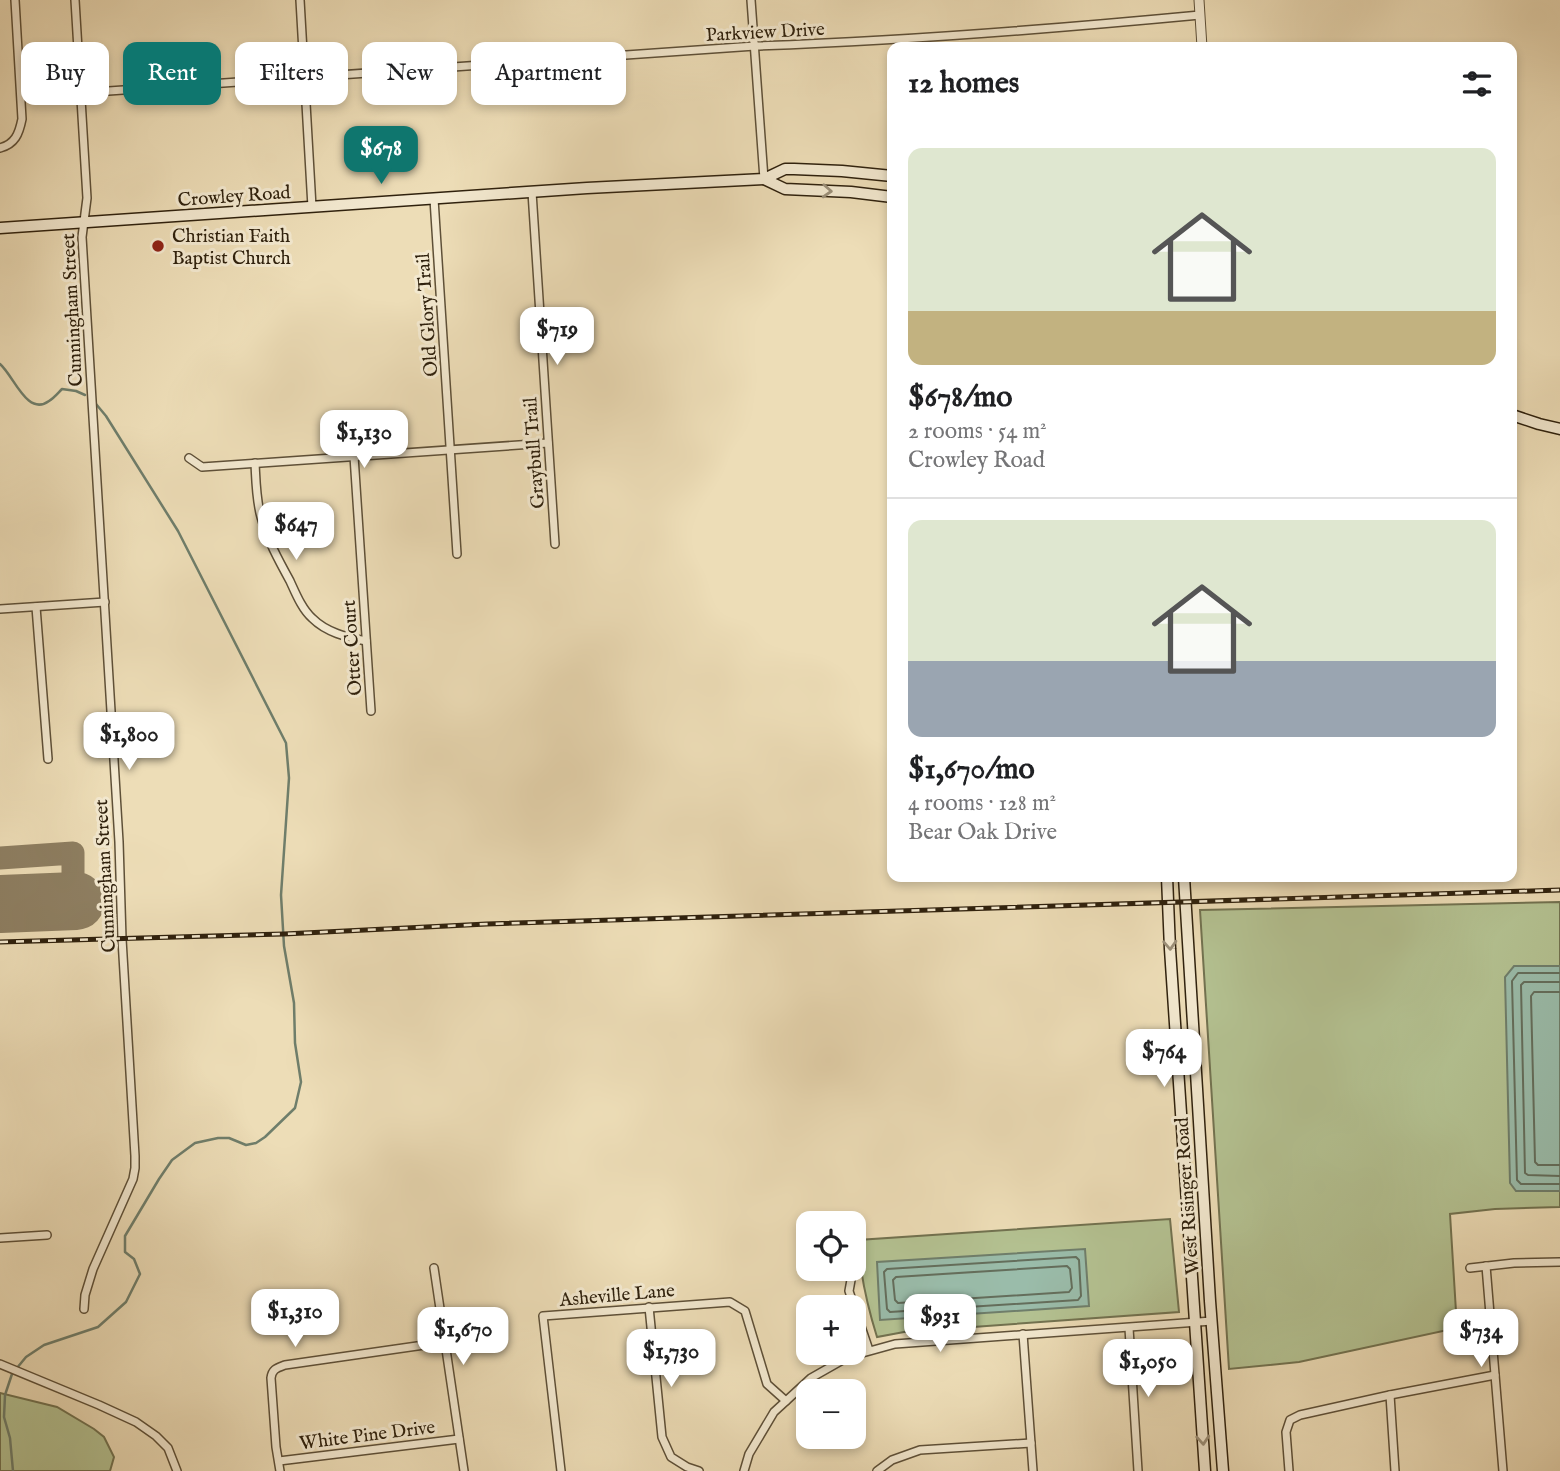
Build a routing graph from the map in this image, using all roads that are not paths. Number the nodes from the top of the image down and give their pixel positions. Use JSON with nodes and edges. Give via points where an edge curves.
{"nodes":[{"id":1,"x":15,"y":0,"type":"edge"},
{"id":2,"x":75,"y":0,"type":"edge"},
{"id":3,"x":300,"y":0,"type":"edge"},
{"id":4,"x":751,"y":0,"type":"edge"},
{"id":5,"x":1199,"y":0,"type":"edge"},
{"id":6,"x":1200,"y":15,"type":"junction"},
{"id":7,"x":77,"y":42,"type":"edge"},
{"id":8,"x":303,"y":42,"type":"edge"},
{"id":9,"x":1202,"y":42,"type":"edge"},
{"id":10,"x":755,"y":46,"type":"junction"},
{"id":11,"x":348,"y":75,"type":"edge"},
{"id":12,"x":235,"y":83,"type":"edge"},
{"id":13,"x":109,"y":91,"type":"edge"},
{"id":14,"x":81,"y":105,"type":"edge"},
{"id":15,"x":306,"y":105,"type":"edge"},
{"id":16,"x":0,"y":148,"type":"edge"},
{"id":17,"x":887,"y":176,"type":"edge"},
{"id":18,"x":764,"y":179,"type":"junction"},
{"id":19,"x":532,"y":192,"type":"junction"},
{"id":20,"x":887,"y":196,"type":"edge"},
{"id":21,"x":434,"y":199,"type":"junction"},
{"id":22,"x":312,"y":207,"type":"junction"},
{"id":23,"x":83,"y":223,"type":"junction"},
{"id":24,"x":0,"y":228,"type":"edge"},
{"id":25,"x":1517,"y":417,"type":"edge"},
{"id":26,"x":1560,"y":429,"type":"edge"},
{"id":27,"x":548,"y":443,"type":"junction"},
{"id":28,"x":450,"y":450,"type":"junction"},
{"id":29,"x":354,"y":456,"type":"junction"},
{"id":30,"x":189,"y":458,"type":"dead end"},
{"id":31,"x":255,"y":463,"type":"junction"},
{"id":32,"x":555,"y":544,"type":"dead end"},
{"id":33,"x":457,"y":554,"type":"dead end"},
{"id":34,"x":104,"y":602,"type":"junction"},
{"id":35,"x":36,"y":607,"type":"junction"},
{"id":36,"x":0,"y":609,"type":"edge"},
{"id":37,"x":366,"y":642,"type":"junction"},
{"id":38,"x":371,"y":711,"type":"dead end"},
{"id":39,"x":48,"y":759,"type":"dead end"},
{"id":40,"x":1167,"y":882,"type":"edge"},
{"id":41,"x":1184,"y":882,"type":"edge"},
{"id":42,"x":1183,"y":1139,"type":"junction"},
{"id":43,"x":1205,"y":1220,"type":"junction"},
{"id":44,"x":47,"y":1235,"type":"dead end"},
{"id":45,"x":0,"y":1238,"type":"edge"},
{"id":46,"x":1560,"y":1262,"type":"edge"},
{"id":47,"x":1486,"y":1266,"type":"junction"},
{"id":48,"x":434,"y":1268,"type":"dead end"},
{"id":49,"x":1470,"y":1268,"type":"dead end"},
{"id":50,"x":851,"y":1281,"type":"edge"},
{"id":51,"x":649,"y":1307,"type":"junction"},
{"id":52,"x":83,"y":1309,"type":"dead end"},
{"id":53,"x":1212,"y":1321,"type":"junction"},
{"id":54,"x":1195,"y":1323,"type":"junction"},
{"id":55,"x":1129,"y":1328,"type":"junction"},
{"id":56,"x":1023,"y":1334,"type":"junction"},
{"id":57,"x":445,"y":1342,"type":"junction"},
{"id":58,"x":869,"y":1350,"type":"junction"},
{"id":59,"x":0,"y":1364,"type":"edge"},
{"id":60,"x":1495,"y":1374,"type":"junction"},
{"id":61,"x":1390,"y":1395,"type":"junction"},
{"id":62,"x":786,"y":1402,"type":"junction"},
{"id":63,"x":459,"y":1439,"type":"junction"},
{"id":64,"x":1031,"y":1443,"type":"junction"},
{"id":65,"x":279,"y":1461,"type":"junction"},
{"id":66,"x":177,"y":1471,"type":"edge"},
{"id":67,"x":280,"y":1471,"type":"edge"},
{"id":68,"x":464,"y":1471,"type":"edge"},
{"id":69,"x":561,"y":1471,"type":"edge"},
{"id":70,"x":699,"y":1471,"type":"edge"},
{"id":71,"x":744,"y":1471,"type":"edge"},
{"id":72,"x":877,"y":1471,"type":"edge"},
{"id":73,"x":1033,"y":1471,"type":"edge"},
{"id":74,"x":1138,"y":1471,"type":"edge"},
{"id":75,"x":1205,"y":1471,"type":"edge"},
{"id":76,"x":1223,"y":1471,"type":"edge"},
{"id":77,"x":1289,"y":1471,"type":"edge"},
{"id":78,"x":1395,"y":1471,"type":"edge"},
{"id":79,"x":1503,"y":1471,"type":"edge"}],
"edges":[{"from":1,"to":16,"type":"street","via":[[22,119],[18,137]]},
{"from":2,"to":7,"type":"street","name":"Cunningham Street"},
{"from":3,"to":8,"type":"street"},
{"from":4,"to":10,"type":"street"},
{"from":5,"to":6,"type":"street"},
{"from":6,"to":9,"type":"street"},
{"from":6,"to":10,"type":"street","name":"Parkview Drive","via":[[877,42]]},
{"from":10,"to":11,"type":"street","name":"Parkview Drive"},
{"from":10,"to":18,"type":"street"},
{"from":12,"to":13,"type":"street","name":"Parkview Drive"},
{"from":14,"to":23,"type":"street","name":"Cunningham Street","via":[[87,198]]},
{"from":15,"to":22,"type":"street"},
{"from":17,"to":18,"type":"main road","name":"Crowley Road","via":[[785,169]]},
{"from":18,"to":19,"type":"main road","name":"Crowley Road"},
{"from":18,"to":20,"type":"main road","name":"Crowley Road","one_way":true,"via":[[785,189]]},
{"from":19,"to":21,"type":"main road","name":"Crowley Road"},
{"from":19,"to":27,"type":"street","name":"Graybull Trail"},
{"from":21,"to":22,"type":"main road","name":"Crowley Road"},
{"from":21,"to":28,"type":"street","name":"Old Glory Trail"},
{"from":22,"to":23,"type":"main road","name":"Crowley Road"},
{"from":23,"to":24,"type":"main road","name":"Crowley Road"},
{"from":23,"to":34,"type":"street","name":"Cunningham Street"},
{"from":25,"to":26,"type":"main road"},
{"from":27,"to":28,"type":"street"},
{"from":27,"to":32,"type":"street","name":"Graybull Trail"},
{"from":28,"to":29,"type":"street"},
{"from":28,"to":33,"type":"street","name":"Old Glory Trail"},
{"from":29,"to":31,"type":"street"},
{"from":29,"to":37,"type":"street","name":"Otter Court"},
{"from":30,"to":31,"type":"street","via":[[202,467]]},
{"from":31,"to":37,"type":"street","via":[[261,518],[303,606],[327,629]]},
{"from":34,"to":35,"type":"street"},
{"from":34,"to":52,"type":"street","name":"Cunningham Street","via":[[135,1168],[93,1269]]},
{"from":35,"to":36,"type":"street"},
{"from":35,"to":39,"type":"street"},
{"from":37,"to":38,"type":"street","name":"Otter Court"},
{"from":40,"to":42,"type":"main road","name":"West Risinger Road","one_way":true},
{"from":41,"to":43,"type":"main road","name":"West Risinger Road"},
{"from":42,"to":43,"type":"main road","via":[[1195,1147]]},
{"from":42,"to":54,"type":"main road","name":"West Risinger Road"},
{"from":43,"to":53,"type":"main road","name":"West Risinger Road"},
{"from":44,"to":45,"type":"street"},
{"from":46,"to":47,"type":"street"},
{"from":47,"to":49,"type":"street"},
{"from":47,"to":60,"type":"street"},
{"from":48,"to":57,"type":"street"},
{"from":50,"to":58,"type":"street","via":[[849,1291]]},
{"from":51,"to":62,"type":"street","name":"Asheville Lane","via":[[730,1302],[745,1311],[767,1384]]},
{"from":51,"to":69,"type":"street","name":"Asheville Lane","via":[[543,1316]]},
{"from":51,"to":70,"type":"street","via":[[662,1437],[671,1457]]},
{"from":53,"to":54,"type":"street"},
{"from":53,"to":76,"type":"main road","name":"West Risinger Road"},
{"from":54,"to":55,"type":"street"},
{"from":54,"to":75,"type":"main road","name":"West Risinger Road","one_way":true},
{"from":55,"to":56,"type":"street"},
{"from":55,"to":74,"type":"street"},
{"from":56,"to":58,"type":"street"},
{"from":56,"to":64,"type":"street"},
{"from":57,"to":63,"type":"street"},
{"from":57,"to":65,"type":"street","via":[[277,1368],[271,1378]]},
{"from":58,"to":62,"type":"street","via":[[811,1378]]},
{"from":59,"to":66,"type":"street","via":[[136,1422],[168,1448]]},
{"from":60,"to":61,"type":"street"},
{"from":60,"to":79,"type":"street"},
{"from":61,"to":77,"type":"street","via":[[1290,1420],[1286,1433]]},
{"from":61,"to":78,"type":"street"},
{"from":62,"to":71,"type":"street","via":[[774,1412]]},
{"from":63,"to":65,"type":"street","name":"White Pine Drive"},
{"from":63,"to":68,"type":"street"},
{"from":64,"to":72,"type":"street","via":[[920,1450]]},
{"from":64,"to":73,"type":"street"},
{"from":65,"to":67,"type":"street"}]}
